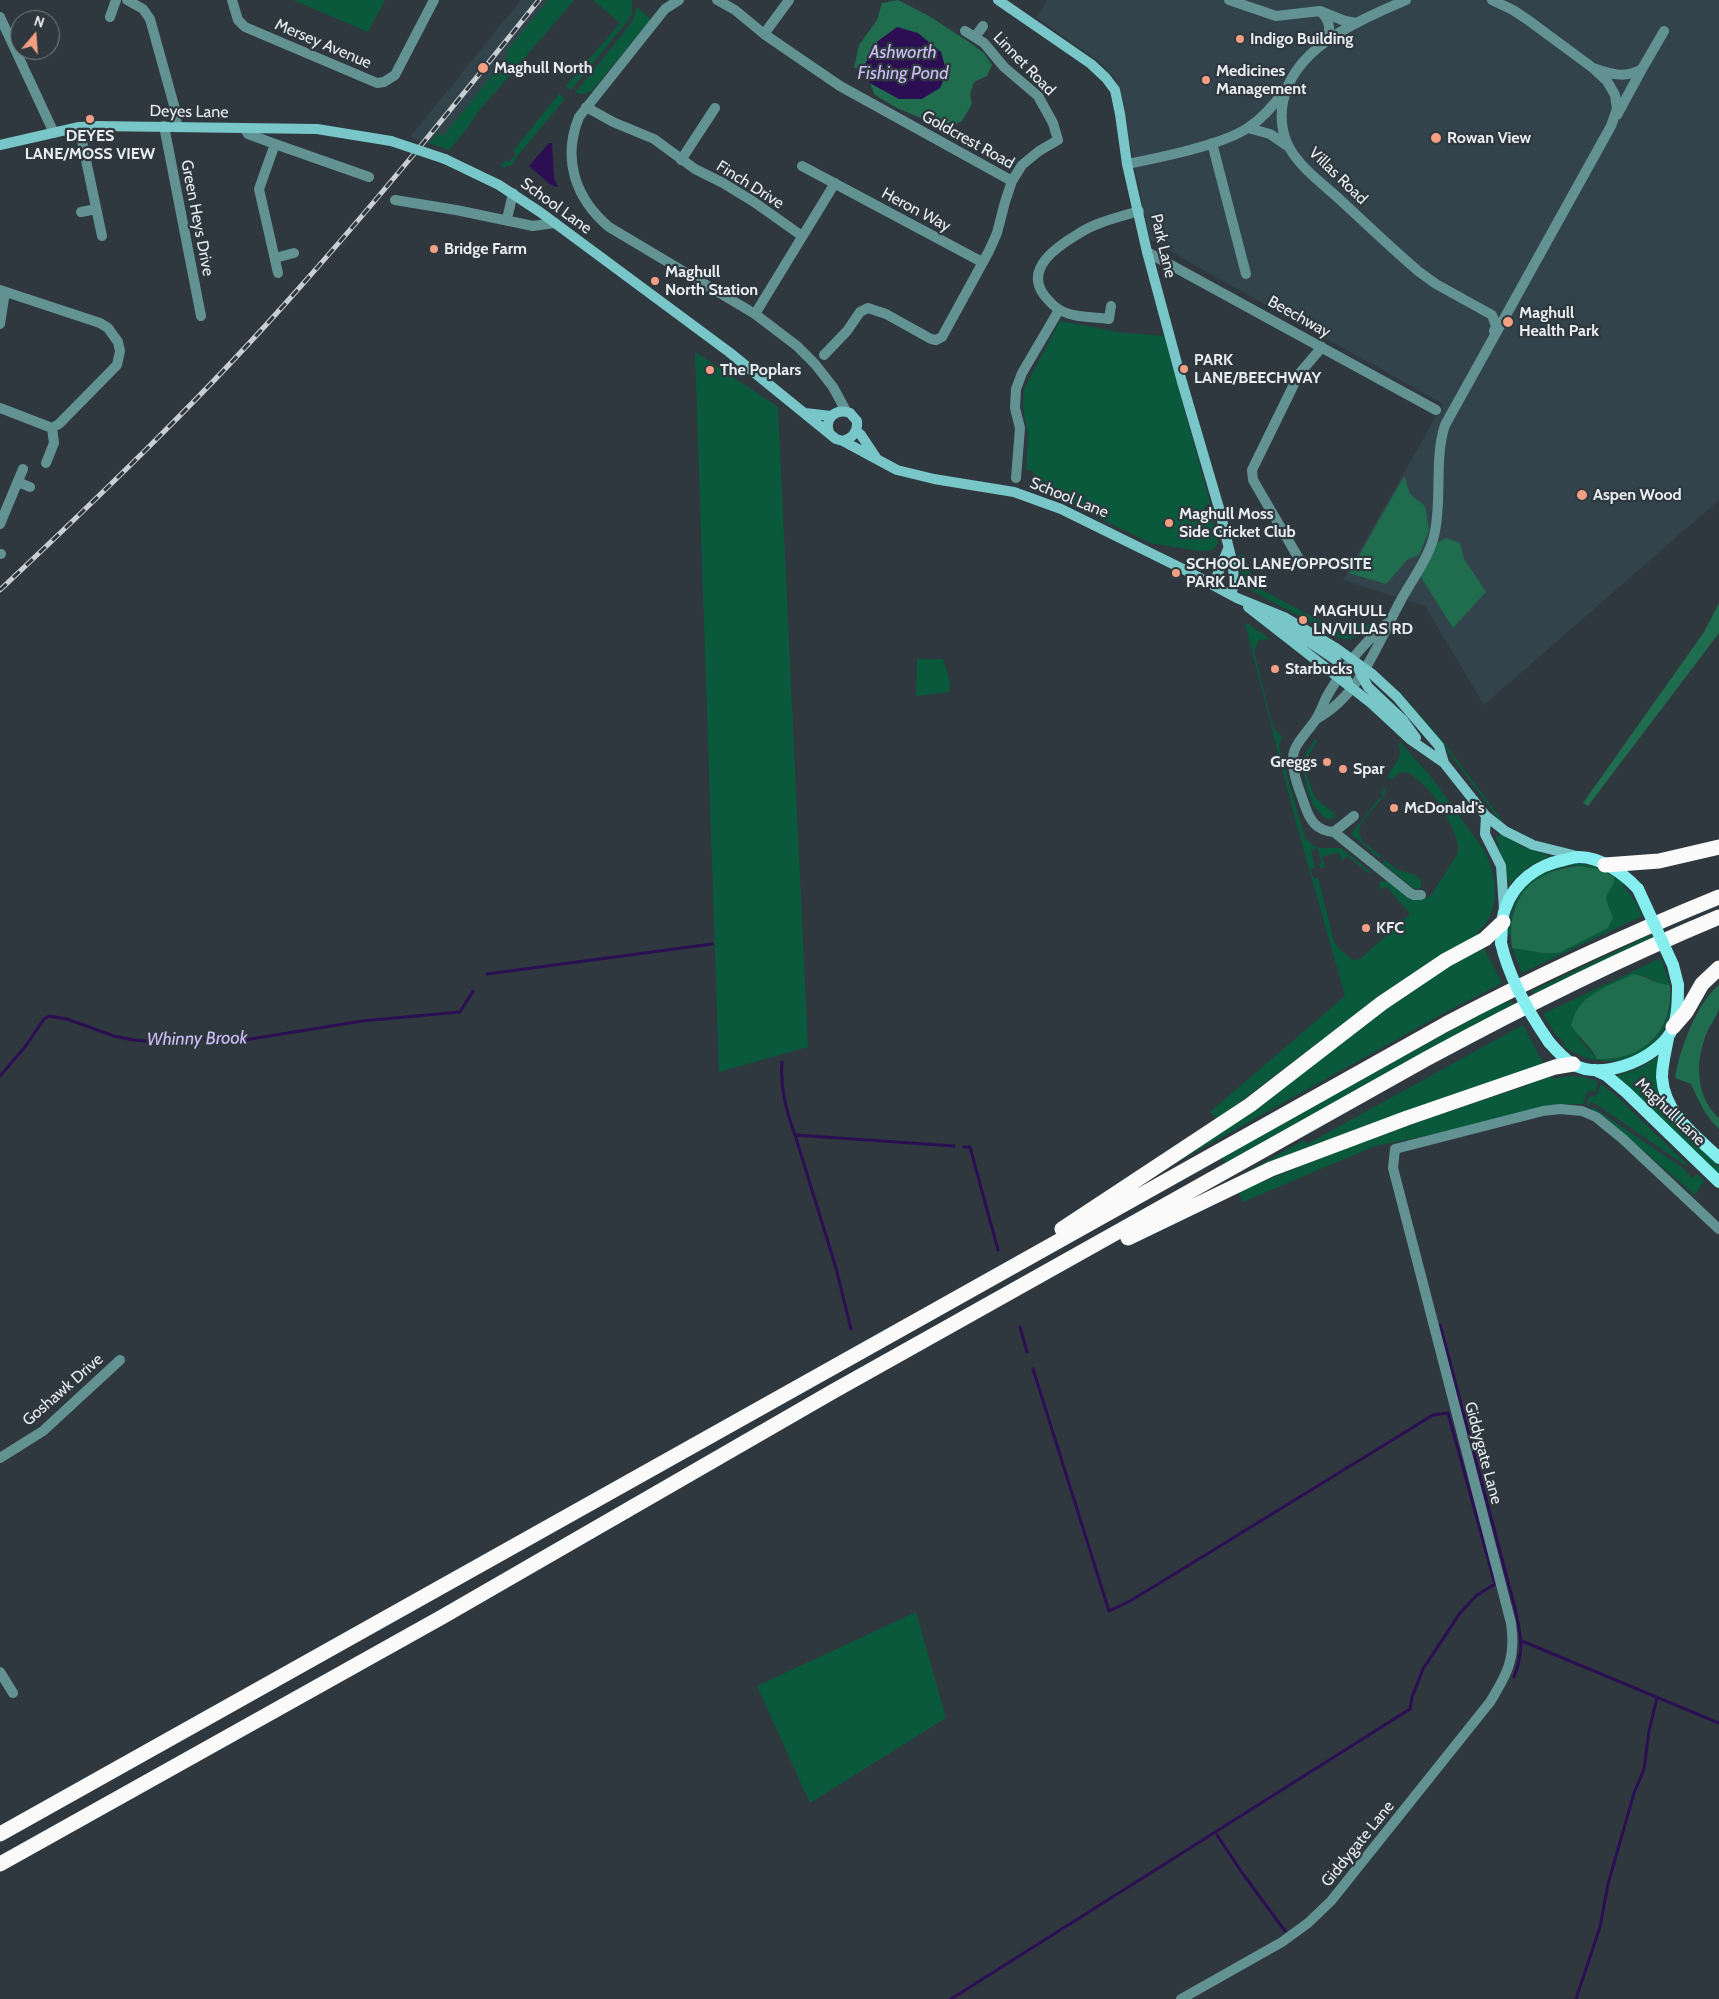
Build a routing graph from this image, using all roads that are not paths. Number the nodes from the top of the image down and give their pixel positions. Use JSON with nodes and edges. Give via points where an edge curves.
{"nodes":[{"id":1,"x":116,"y":0,"type":"edge"},
{"id":2,"x":127,"y":0,"type":"edge"},
{"id":3,"x":232,"y":0,"type":"edge"},
{"id":4,"x":434,"y":0,"type":"edge"},
{"id":5,"x":679,"y":0,"type":"edge"},
{"id":6,"x":717,"y":0,"type":"edge"},
{"id":7,"x":788,"y":0,"type":"edge"},
{"id":8,"x":998,"y":0,"type":"edge"},
{"id":9,"x":1230,"y":0,"type":"edge"},
{"id":10,"x":1406,"y":0,"type":"edge"},
{"id":11,"x":1492,"y":0,"type":"edge"},
{"id":12,"x":1320,"y":11,"type":"junction"},
{"id":13,"x":0,"y":17,"type":"edge"},
{"id":14,"x":110,"y":17,"type":"dead end"},
{"id":15,"x":1357,"y":23,"type":"junction"},
{"id":16,"x":982,"y":26,"type":"dead end"},
{"id":17,"x":966,"y":31,"type":"dead end"},
{"id":18,"x":1664,"y":31,"type":"dead end"},
{"id":19,"x":764,"y":34,"type":"junction"},
{"id":20,"x":975,"y":37,"type":"junction"},
{"id":21,"x":1323,"y":44,"type":"junction"},
{"id":22,"x":1593,"y":68,"type":"junction"},
{"id":23,"x":1642,"y":69,"type":"junction"},
{"id":24,"x":1286,"y":88,"type":"junction"},
{"id":25,"x":586,"y":107,"type":"junction"},
{"id":26,"x":715,"y":108,"type":"dead end"},
{"id":27,"x":1612,"y":124,"type":"junction"},
{"id":28,"x":164,"y":126,"type":"junction"},
{"id":29,"x":177,"y":126,"type":"junction"},
{"id":30,"x":79,"y":127,"type":"junction"},
{"id":31,"x":244,"y":128,"type":"junction"},
{"id":32,"x":1248,"y":128,"type":"junction"},
{"id":33,"x":54,"y":133,"type":"junction"},
{"id":34,"x":1212,"y":143,"type":"junction"},
{"id":35,"x":275,"y":144,"type":"junction"},
{"id":36,"x":0,"y":145,"type":"edge"},
{"id":37,"x":1288,"y":147,"type":"junction"},
{"id":38,"x":681,"y":160,"type":"junction"},
{"id":39,"x":1127,"y":164,"type":"junction"},
{"id":40,"x":802,"y":166,"type":"dead end"},
{"id":41,"x":369,"y":177,"type":"dead end"},
{"id":42,"x":1012,"y":181,"type":"junction"},
{"id":43,"x":835,"y":183,"type":"junction"},
{"id":44,"x":513,"y":194,"type":"junction"},
{"id":45,"x":395,"y":200,"type":"dead end"},
{"id":46,"x":96,"y":209,"type":"junction"},
{"id":47,"x":1139,"y":211,"type":"junction"},
{"id":48,"x":81,"y":212,"type":"dead end"},
{"id":49,"x":507,"y":220,"type":"junction"},
{"id":50,"x":555,"y":223,"type":"junction"},
{"id":51,"x":102,"y":236,"type":"dead end"},
{"id":52,"x":802,"y":236,"type":"junction"},
{"id":53,"x":1147,"y":252,"type":"junction"},
{"id":54,"x":294,"y":253,"type":"dead end"},
{"id":55,"x":274,"y":258,"type":"junction"},
{"id":56,"x":982,"y":262,"type":"junction"},
{"id":57,"x":278,"y":273,"type":"dead end"},
{"id":58,"x":1246,"y":274,"type":"dead end"},
{"id":59,"x":3,"y":291,"type":"edge"},
{"id":60,"x":1111,"y":306,"type":"dead end"},
{"id":61,"x":1059,"y":310,"type":"junction"},
{"id":62,"x":1506,"y":313,"type":"junction"},
{"id":63,"x":754,"y":314,"type":"junction"},
{"id":64,"x":1492,"y":315,"type":"junction"},
{"id":65,"x":201,"y":316,"type":"dead end"},
{"id":66,"x":0,"y":324,"type":"edge"},
{"id":67,"x":1493,"y":337,"type":"junction"},
{"id":68,"x":1322,"y":347,"type":"junction"},
{"id":69,"x":824,"y":355,"type":"dead end"},
{"id":70,"x":833,"y":387,"type":"junction"},
{"id":71,"x":0,"y":408,"type":"edge"},
{"id":72,"x":1436,"y":410,"type":"dead end"},
{"id":73,"x":846,"y":411,"type":"junction"},
{"id":74,"x":805,"y":413,"type":"junction"},
{"id":75,"x":833,"y":414,"type":"junction"},
{"id":76,"x":52,"y":428,"type":"junction"},
{"id":77,"x":856,"y":431,"type":"junction"},
{"id":78,"x":829,"y":432,"type":"junction"},
{"id":79,"x":843,"y":440,"type":"junction"},
{"id":80,"x":877,"y":460,"type":"junction"},
{"id":81,"x":46,"y":463,"type":"dead end"},
{"id":82,"x":23,"y":469,"type":"dead end"},
{"id":83,"x":1016,"y":478,"type":"dead end"},
{"id":84,"x":18,"y":482,"type":"junction"},
{"id":85,"x":30,"y":487,"type":"dead end"},
{"id":86,"x":0,"y":524,"type":"edge"},
{"id":87,"x":1228,"y":549,"type":"junction"},
{"id":88,"x":1302,"y":564,"type":"dead end"},
{"id":89,"x":1213,"y":585,"type":"junction"},
{"id":90,"x":1234,"y":597,"type":"junction"},
{"id":91,"x":1261,"y":608,"type":"junction"},
{"id":92,"x":1390,"y":618,"type":"junction"},
{"id":93,"x":1353,"y":660,"type":"junction"},
{"id":94,"x":1363,"y":672,"type":"junction"},
{"id":95,"x":1341,"y":676,"type":"junction"},
{"id":96,"x":1351,"y":688,"type":"junction"},
{"id":97,"x":1316,"y":719,"type":"junction"},
{"id":98,"x":1422,"y":748,"type":"junction"},
{"id":99,"x":1444,"y":763,"type":"junction"},
{"id":100,"x":1354,"y":816,"type":"dead end"},
{"id":101,"x":1486,"y":816,"type":"junction"},
{"id":102,"x":1334,"y":832,"type":"junction"},
{"id":103,"x":1719,"y":847,"type":"edge"},
{"id":104,"x":1578,"y":857,"type":"junction"},
{"id":105,"x":1605,"y":865,"type":"junction"},
{"id":106,"x":1421,"y":895,"type":"dead end"},
{"id":107,"x":1719,"y":897,"type":"edge"},
{"id":108,"x":1504,"y":916,"type":"junction"},
{"id":109,"x":1719,"y":916,"type":"edge"},
{"id":110,"x":1719,"y":968,"type":"edge"},
{"id":111,"x":1670,"y":1032,"type":"junction"},
{"id":112,"x":1573,"y":1064,"type":"junction"},
{"id":113,"x":1595,"y":1070,"type":"junction"},
{"id":114,"x":1719,"y":1158,"type":"edge"},
{"id":115,"x":1719,"y":1182,"type":"edge"},
{"id":116,"x":1719,"y":1229,"type":"edge"},
{"id":117,"x":1021,"y":1287,"type":"junction"},
{"id":118,"x":947,"y":1303,"type":"junction"},
{"id":119,"x":120,"y":1360,"type":"dead end"},
{"id":120,"x":0,"y":1458,"type":"edge"},
{"id":121,"x":0,"y":1672,"type":"edge"},
{"id":122,"x":13,"y":1693,"type":"dead end"},
{"id":123,"x":0,"y":1834,"type":"edge"},
{"id":124,"x":0,"y":1864,"type":"edge"},
{"id":125,"x":1182,"y":1999,"type":"edge"}],
"edges":[{"from":1,"to":14,"type":"street"},
{"from":2,"to":29,"type":"street","via":[[143,9],[150,19]]},
{"from":3,"to":4,"type":"street","name":"Mersey Avenue","via":[[238,20],[245,27],[377,83],[395,74]]},
{"from":5,"to":25,"type":"street","via":[[665,9]]},
{"from":6,"to":19,"type":"street","name":"Goldcrest Road"},
{"from":7,"to":19,"type":"street"},
{"from":8,"to":39,"type":"street","name":"Park Lane","via":[[1092,64],[1111,85],[1119,105]]},
{"from":9,"to":12,"type":"street","via":[[1276,16]]},
{"from":10,"to":15,"type":"street","name":"Villas Road"},
{"from":11,"to":22,"type":"street","via":[[1528,20]]},
{"from":12,"to":15,"type":"street"},
{"from":12,"to":21,"type":"street","via":[[1330,26]]},
{"from":13,"to":33,"type":"street"},
{"from":15,"to":21,"type":"street","name":"Villas Road"},
{"from":16,"to":20,"type":"street","name":"Linnet Road"},
{"from":17,"to":20,"type":"street","name":"Linnet Road"},
{"from":18,"to":23,"type":"street"},
{"from":19,"to":42,"type":"street","name":"Goldcrest Road","via":[[840,86]]},
{"from":20,"to":42,"type":"street","name":"Linnet Road","via":[[1038,96],[1054,123],[1058,140],[1039,150],[1022,165]]},
{"from":21,"to":24,"type":"street","name":"Villas Road","via":[[1300,65]]},
{"from":22,"to":23,"type":"street","via":[[1628,76]]},
{"from":22,"to":27,"type":"street","via":[[1608,81],[1615,95]]},
{"from":23,"to":27,"type":"street"},
{"from":24,"to":32,"type":"street","via":[[1268,111]]},
{"from":24,"to":37,"type":"street","name":"Villas Road","via":[[1281,118]]},
{"from":25,"to":38,"type":"street","name":"Finch Drive","via":[[654,139]]},
{"from":25,"to":63,"type":"street","via":[[575,126],[570,157],[578,189],[592,211],[618,233]]},
{"from":26,"to":38,"type":"street"},
{"from":27,"to":62,"type":"street"},
{"from":28,"to":29,"type":"street","name":"Deyes Lane"},
{"from":28,"to":30,"type":"street","name":"Deyes Lane"},
{"from":28,"to":65,"type":"street","name":"Green Heys Drive"},
{"from":29,"to":31,"type":"street","name":"Deyes Lane"},
{"from":30,"to":33,"type":"street","name":"Deyes Lane"},
{"from":30,"to":46,"type":"street"},
{"from":31,"to":35,"type":"street","name":"Deyes Lane","via":[[248,134]]},
{"from":31,"to":44,"type":"street","name":"School Lane","bridge":true,"via":[[317,130],[391,141],[445,159]]},
{"from":32,"to":34,"type":"street"},
{"from":32,"to":37,"type":"street","via":[[1270,134]]},
{"from":33,"to":36,"type":"street","name":"Deyes Lane"},
{"from":34,"to":39,"type":"street"},
{"from":34,"to":58,"type":"street"},
{"from":35,"to":41,"type":"street","name":"Deyes Lane"},
{"from":35,"to":55,"type":"street","via":[[259,189]]},
{"from":37,"to":64,"type":"street","name":"Villas Road","via":[[1308,171],[1418,271]]},
{"from":38,"to":52,"type":"street","name":"Finch Drive","via":[[754,202]]},
{"from":39,"to":47,"type":"street","name":"Park Lane"},
{"from":40,"to":43,"type":"street","name":"Heron Way"},
{"from":42,"to":56,"type":"street","name":"Goldcrest Road","via":[[997,233]]},
{"from":43,"to":52,"type":"street"},
{"from":43,"to":56,"type":"street","name":"Heron Way"},
{"from":44,"to":49,"type":"street"},
{"from":44,"to":50,"type":"street","name":"School Lane"},
{"from":45,"to":49,"type":"street"},
{"from":46,"to":48,"type":"street"},
{"from":46,"to":51,"type":"street"},
{"from":47,"to":53,"type":"street","name":"Park Lane"},
{"from":47,"to":61,"type":"street","via":[[1080,232],[1044,259],[1038,274],[1039,286]]},
{"from":49,"to":50,"type":"street","via":[[533,226]]},
{"from":50,"to":74,"type":"street","name":"School Lane","via":[[729,352]]},
{"from":52,"to":63,"type":"street"},
{"from":53,"to":68,"type":"street","name":"Beechway"},
{"from":53,"to":87,"type":"street","name":"Park Lane"},
{"from":54,"to":55,"type":"street"},
{"from":55,"to":57,"type":"street"},
{"from":56,"to":69,"type":"street","name":"Goldcrest Road","via":[[939,339],[931,339],[886,314],[868,308],[860,312],[848,331]]},
{"from":59,"to":66,"type":"street"},
{"from":59,"to":76,"type":"street","via":[[100,323],[115,336],[120,348],[115,368],[60,424]]},
{"from":60,"to":61,"type":"street","via":[[1109,319]]},
{"from":61,"to":83,"type":"street","via":[[1016,389],[1015,408],[1020,428]]},
{"from":62,"to":64,"type":"street"},
{"from":62,"to":67,"type":"street"},
{"from":63,"to":70,"type":"street","via":[[797,346]]},
{"from":64,"to":67,"type":"street","via":[[1496,326]]},
{"from":67,"to":92,"type":"street","via":[[1445,425],[1441,436],[1440,496],[1433,540]]},
{"from":68,"to":72,"type":"street","name":"Beechway"},
{"from":68,"to":88,"type":"street","via":[[1299,374],[1252,470],[1253,480]]},
{"from":70,"to":73,"type":"street"},
{"from":70,"to":75,"type":"street"},
{"from":71,"to":76,"type":"street"},
{"from":73,"to":75,"type":"street","name":"School Lane"},
{"from":73,"to":77,"type":"street","via":[[854,416]]},
{"from":74,"to":75,"type":"street","name":"School Lane"},
{"from":74,"to":78,"type":"street","name":"School Lane"},
{"from":75,"to":78,"type":"street","via":[[828,423]]},
{"from":76,"to":81,"type":"street","via":[[54,443]]},
{"from":77,"to":79,"type":"street","via":[[851,438]]},
{"from":77,"to":80,"type":"street"},
{"from":78,"to":79,"type":"street","name":"School Lane","via":[[836,439]]},
{"from":79,"to":80,"type":"street","name":"School Lane"},
{"from":80,"to":89,"type":"street","name":"School Lane","via":[[896,470],[1032,498],[1103,529]]},
{"from":82,"to":84,"type":"street"},
{"from":84,"to":85,"type":"street"},
{"from":84,"to":86,"type":"street"},
{"from":87,"to":89,"type":"street"},
{"from":87,"to":90,"type":"street","name":"Park Lane","via":[[1233,565]]},
{"from":89,"to":90,"type":"street","name":"School Lane"},
{"from":90,"to":91,"type":"street","name":"School Lane"},
{"from":90,"to":95,"type":"street","name":"School Lane"},
{"from":91,"to":93,"type":"street","name":"School Lane","via":[[1286,618]]},
{"from":91,"to":95,"type":"street","name":"School Lane","via":[[1336,660]]},
{"from":92,"to":93,"type":"street"},
{"from":92,"to":94,"type":"street"},
{"from":93,"to":94,"type":"street","name":"School Lane"},
{"from":93,"to":95,"type":"street"},
{"from":94,"to":96,"type":"street"},
{"from":94,"to":98,"type":"street","name":"School Lane","via":[[1368,687],[1403,720]]},
{"from":94,"to":99,"type":"street","name":"School Lane","via":[[1397,698],[1439,746]]},
{"from":95,"to":96,"type":"street","name":"School Lane"},
{"from":95,"to":97,"type":"street"},
{"from":96,"to":97,"type":"street","via":[[1332,711]]},
{"from":96,"to":98,"type":"street","name":"School Lane"},
{"from":97,"to":102,"type":"street","via":[[1292,756],[1295,777],[1309,818],[1323,830]]},
{"from":98,"to":99,"type":"street","name":"School Lane"},
{"from":99,"to":101,"type":"street"},
{"from":100,"to":102,"type":"street"},
{"from":101,"to":104,"type":"street","via":[[1522,841]]},
{"from":101,"to":108,"type":"street","via":[[1485,834],[1501,866]]},
{"from":102,"to":106,"type":"street","via":[[1410,893]]},
{"from":103,"to":105,"type":"highway","via":[[1660,861]]},
{"from":104,"to":105,"type":"main road"},
{"from":104,"to":108,"type":"main road","via":[[1545,865],[1532,872],[1515,889]]},
{"from":105,"to":111,"type":"main road","name":"Maghull Lane","bridge":true,"via":[[1629,879],[1638,889],[1673,964],[1678,999]]},
{"from":107,"to":118,"type":"highway","via":[[1645,927],[1494,999]]},
{"from":108,"to":112,"type":"main road","bridge":true,"via":[[1501,943],[1506,962],[1540,1029]]},
{"from":108,"to":118,"type":"highway","via":[[1485,939],[1446,960],[1382,1003],[1250,1105]]},
{"from":109,"to":117,"type":"highway","via":[[1596,971],[1496,1022]]},
{"from":110,"to":111,"type":"highway","via":[[1702,984]]},
{"from":111,"to":113,"type":"main road","via":[[1649,1054],[1632,1064]]},
{"from":111,"to":114,"type":"main road","name":"Maghull Lane","via":[[1662,1078],[1668,1101],[1681,1121]]},
{"from":112,"to":113,"type":"main road"},
{"from":112,"to":117,"type":"highway","via":[[1555,1067],[1407,1118],[1272,1168],[1083,1261]]},
{"from":113,"to":115,"type":"main road","name":"Maghull Lane","via":[[1626,1092]]},
{"from":116,"to":125,"type":"street","name":"Giddygate Lane","via":[[1623,1139],[1596,1117],[1582,1111],[1560,1109],[1543,1112],[1395,1149],[1393,1168],[1511,1622],[1513,1651],[1510,1664],[1490,1702],[1331,1901],[1282,1942]]},
{"from":117,"to":124,"type":"highway"},
{"from":118,"to":123,"type":"highway"},
{"from":119,"to":120,"type":"street","name":"Goshawk Drive","via":[[43,1431]]},
{"from":121,"to":122,"type":"street"}]}
